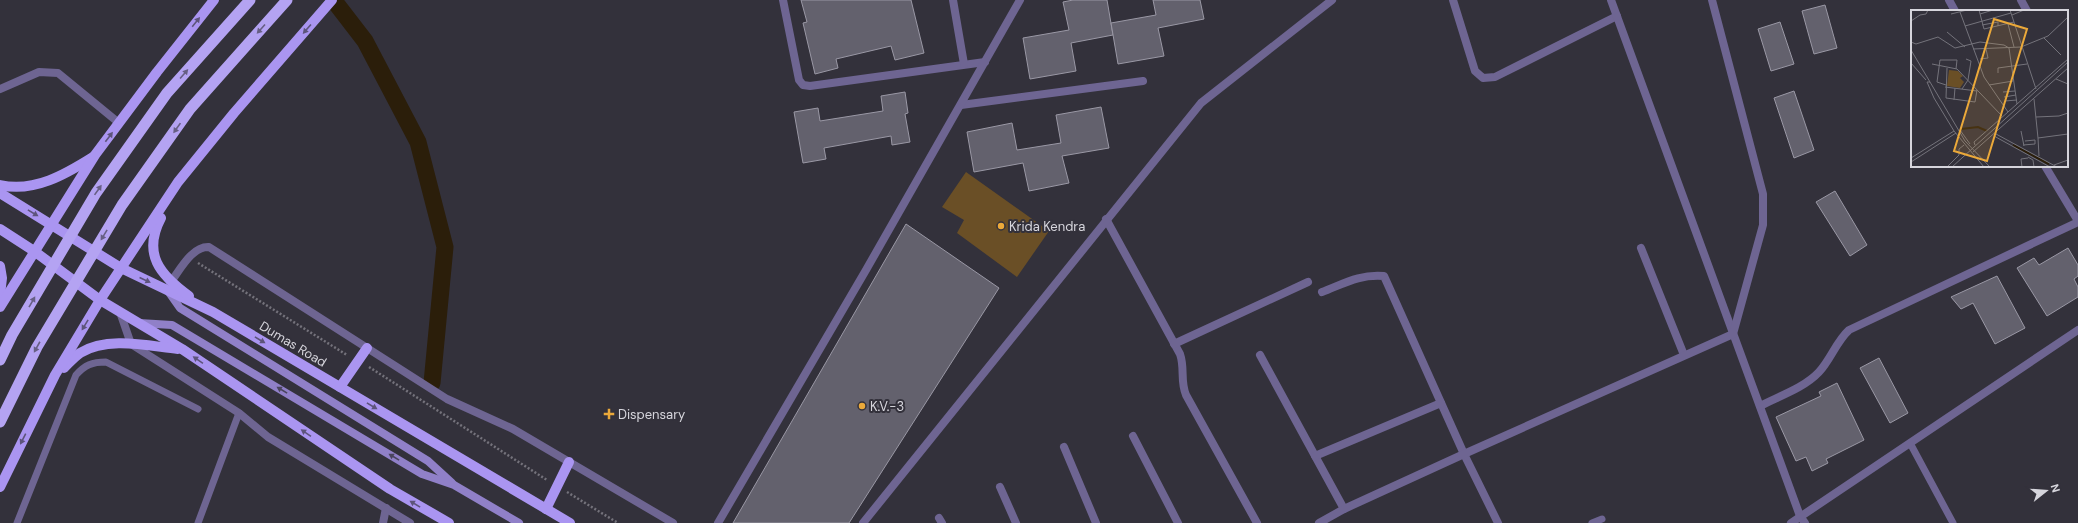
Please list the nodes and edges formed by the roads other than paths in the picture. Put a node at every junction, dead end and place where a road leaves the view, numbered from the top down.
1 (214, 0) edge
2 (250, 0) edge
3 (287, 0) edge
4 (332, 0) edge
5 (784, 0) edge
6 (953, 0) edge
7 (1020, 0) edge
8 (1332, 0) edge
9 (1453, 0) edge
10 (1611, 0) edge
11 (1712, 0) edge
12 (1949, 0) edge
13 (2022, 0) edge
14 (1954, 10) edge
15 (2027, 10) edge
16 (1617, 16) junction
17 (985, 62) junction
18 (964, 64) junction
19 (1143, 81) dead end
20 (0, 89) edge
21 (961, 105) junction
22 (119, 123) junction
23 (94, 156) junction
24 (2045, 167) edge
25 (182, 177) junction
26 (0, 185) edge
27 (0, 193) edge
28 (1106, 219) junction
29 (2078, 221) edge
30 (52, 224) junction
31 (0, 230) edge
32 (1641, 248) dead end
33 (34, 251) junction
34 (0, 266) edge
35 (120, 268) junction
36 (1308, 282) dead end
37 (169, 287) junction
38 (1322, 292) dead end
39 (0, 295) edge
40 (100, 300) junction
41 (0, 307) edge
42 (120, 312) junction
43 (138, 323) junction
44 (2078, 330) edge
45 (1733, 334) junction
46 (131, 344) junction
47 (1174, 344) junction
48 (367, 348) junction
49 (182, 349) junction
50 (1260, 355) dead end
51 (1684, 355) junction
52 (0, 360) edge
53 (55, 375) junction
54 (340, 387) junction
55 (1441, 403) junction
56 (1760, 406) junction
57 (198, 409) dead end
58 (239, 413) junction
59 (0, 422) edge
60 (1133, 436) dead end
61 (1910, 443) junction
62 (1064, 447) dead end
63 (1464, 454) junction
64 (1315, 456) junction
65 (569, 462) junction
66 (454, 485) junction
67 (0, 487) edge
68 (1000, 487) dead end
69 (386, 508) junction
70 (546, 509) junction
71 (1344, 509) junction
72 (1602, 519) dead end
73 (1335, 520) edge
74 (1803, 520) edge
75 (17, 523) edge
76 (198, 523) edge
77 (383, 523) edge
78 (410, 523) edge
79 (449, 523) edge
80 (519, 523) edge
81 (570, 523) edge
82 (673, 523) edge
83 (718, 523) edge
84 (863, 523) edge
85 (1016, 523) edge
86 (1096, 523) edge
87 (1178, 523) edge
88 (1257, 523) edge
89 (1319, 523) edge
90 (1498, 523) edge
91 (1592, 523) edge
92 (1791, 523) edge
93 (1953, 523) edge

22 -> 1 main road
52 -> 2 highway
3 -> 59 highway
4 -> 25 main road
5 - 18 street
6 - 18 street
7 - 17 street
8 - 28 street
9 - 16 street
10 - 16 street
11 - 45 street
12 - 14 street
13 - 15 street
16 - 45 street
17 - 18 street
17 - 21 street
19 - 21 street
20 - 22 street
21 - 83 street
23 -> 22 main road
23 - 26 main road
23 - 30 main road
24 - 29 street
25 - 35 main road
25 - 37 main road
27 -> 30 main road, Dumas Road
28 - 47 street
28 - 84 street
29 - 56 street
30 - 33 main road
30 - 35 main road, Dumas Road
31 - 33 main road
32 - 51 street
33 - 40 main road
33 - 41 main road
34 - 39 main road
35 -> 37 main road, Dumas Road
35 - 40 main road
36 - 47 street
37 - 48 street
37 -> 54 main road, Dumas Road
37 - 66 main road
38 - 55 street
40 - 42 main road
40 -> 53 main road
42 - 43 main road
42 - 46 street
43 - 49 main road
66 -> 43 main road
44 - 61 street
45 - 51 street
45 - 56 street
46 - 49 main road
46 - 53 main road
46 - 58 street
47 - 88 street
48 - 54 main road
48 - 65 street
79 -> 49 main road
50 - 64 street
51 - 63 street
53 -> 67 main road
54 -> 70 main road, Dumas Road
55 - 63 street
55 - 64 street
56 - 74 street
57 - 75 lane
58 - 69 street
58 - 76 lane
60 - 87 street
61 - 74 street
61 - 93 lane
62 - 86 street
63 - 71 street
63 - 90 street
64 - 71 street
65 - 70 main road
65 - 82 street
66 - 80 main road
68 - 85 street
69 - 77 street
69 - 78 street
70 - 81 main road, Dumas Road
71 - 73 street
72 - 91 lane
73 - 89 street
74 - 92 street

